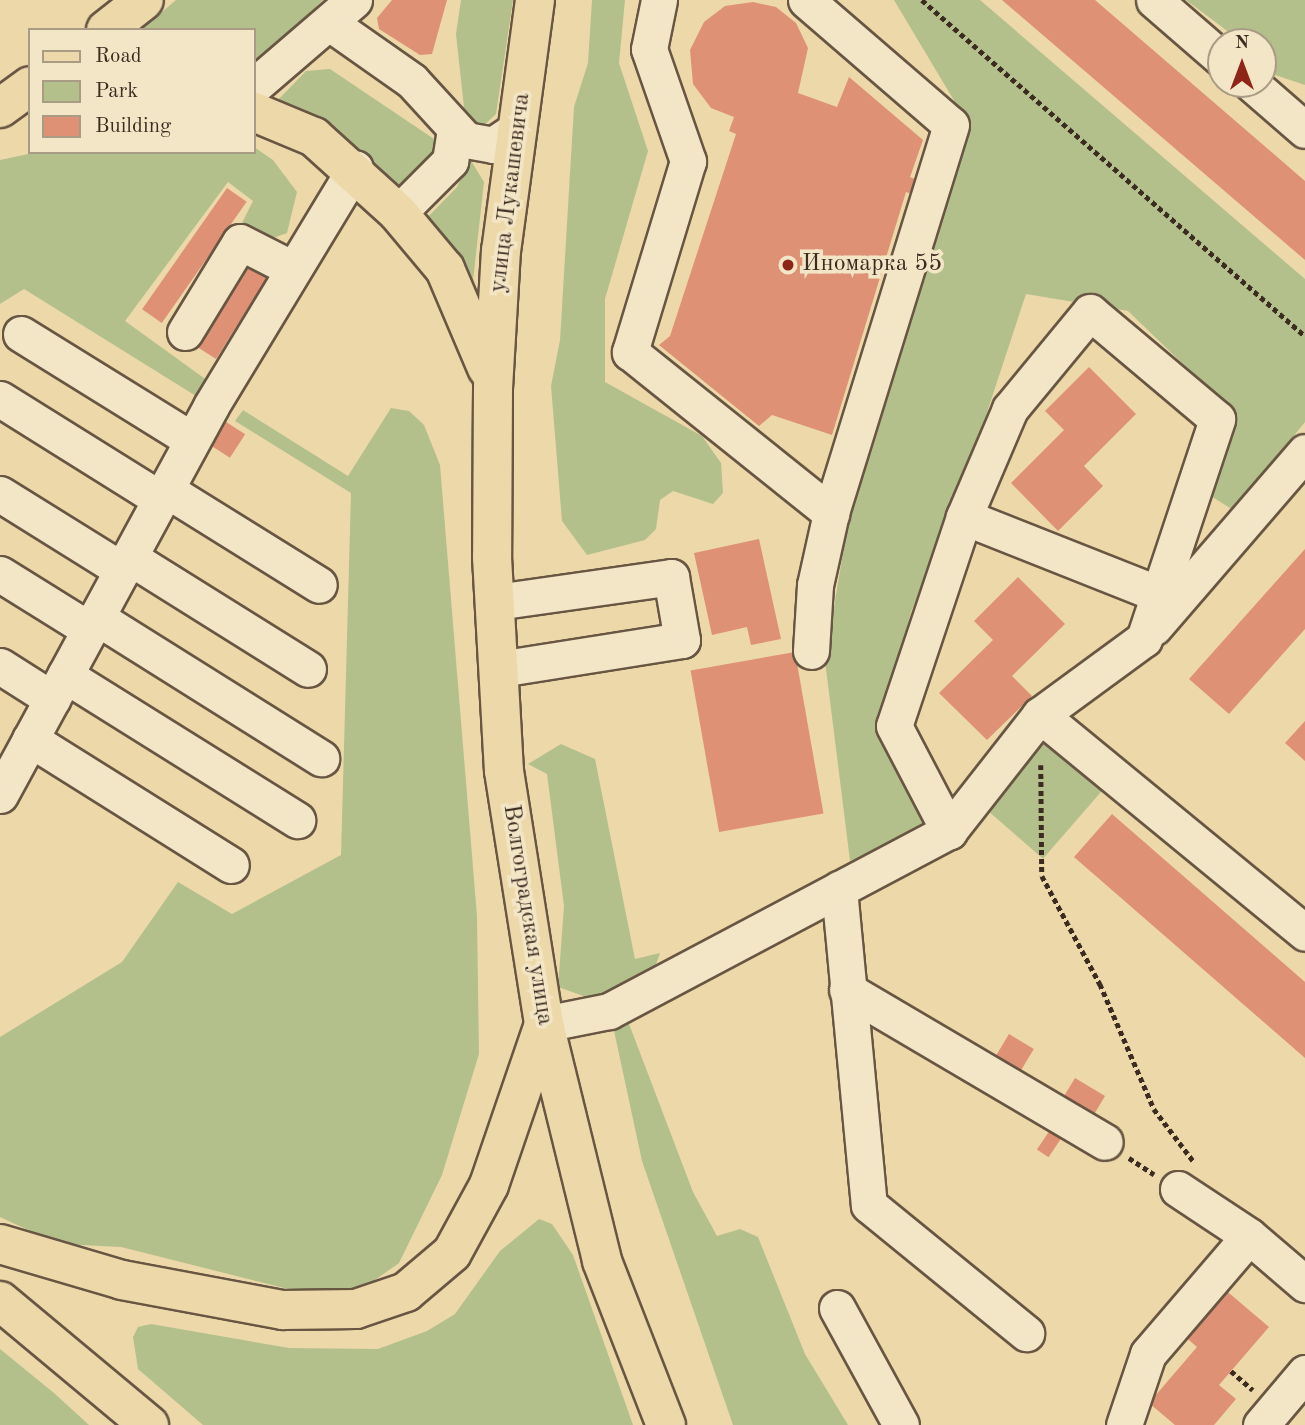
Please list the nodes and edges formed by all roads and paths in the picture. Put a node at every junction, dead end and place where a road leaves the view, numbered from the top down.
1 (144, 0) edge
2 (536, 0) edge
3 (659, 0) edge
4 (806, 0) edge
5 (922, 0) edge
6 (1154, 0) edge
7 (343, 12) edge
8 (109, 28) edge
9 (1207, 46) edge
10 (256, 84) edge
11 (28, 87) edge
12 (1268, 98) edge
13 (0, 108) edge
14 (256, 113) edge
15 (28, 119) edge
16 (0, 126) edge
17 (518, 128) junction
18 (1305, 130) edge
19 (455, 131) junction
20 (355, 168) junction
21 (398, 213) junction
22 (293, 270) junction
23 (185, 332) dead end
24 (21, 334) dead end
25 (1305, 336) edge
26 (493, 387) junction
27 (0, 399) edge
28 (192, 440) junction
29 (1305, 452) edge
30 (0, 494) edge
31 (163, 494) junction
32 (831, 513) junction
33 (964, 517) junction
34 (125, 563) junction
35 (0, 574) edge
36 (319, 585) dead end
37 (1158, 594) junction
38 (496, 601) junction
39 (93, 623) junction
40 (1144, 639) junction
41 (811, 652) dead end
42 (0, 666) edge
43 (308, 669) dead end
44 (498, 669) junction
45 (58, 687) junction
46 (1040, 715) junction
47 (30, 739) junction
48 (321, 758) dead end
49 (0, 794) edge
50 (297, 820) dead end
51 (949, 831) junction
52 (231, 865) dead end
53 (839, 889) junction
54 (1305, 933) edge
55 (847, 990) junction
56 (544, 1024) junction
57 (1105, 1142) joint
58 (1190, 1181) junction
59 (1249, 1236) junction
60 (0, 1244) edge
61 (1305, 1284) edge
62 (0, 1301) edge
63 (837, 1308) dead end
64 (1026, 1333) dead end
65 (1231, 1371) dead end
66 (1305, 1373) edge
67 (1253, 1390) dead end
68 (149, 1425) edge
69 (666, 1425) edge
70 (901, 1425) edge
71 (1124, 1425) edge
72 (1261, 1425) edge

1 - 8 main road
2 - 17 main road, улица Лукашевича
3 - 32 lane
4 - 32 lane
5 - 25 path
6 - 9 lane
7 - 10 lane
7 - 19 lane
11 - 13 main road
12 - 18 lane
14 - 20 main road
15 - 16 main road
17 - 19 lane
17 - 26 main road, улица Лукашевича
19 - 21 lane
20 - 21 main road
20 - 22 lane
21 - 26 main road
22 - 23 lane
22 - 28 lane
24 - 28 lane
26 - 38 main road, Волгоградская улица
27 - 31 lane
28 - 31 lane
29 - 40 lane
30 - 34 lane
31 - 34 lane
31 - 36 lane
32 - 41 lane
33 - 37 lane
33 - 37 lane
33 - 51 lane
34 - 39 lane
34 - 43 lane
35 - 39 lane
37 - 40 lane
38 - 44 main road, Волгоградская улица
38 - 44 lane
39 - 45 lane
39 - 48 lane
40 - 46 lane
42 - 45 lane
44 - 56 main road, Волгоградская улица
45 - 47 lane
45 - 50 lane
46 - 51 lane
46 - 54 lane
46 - 58 path
47 - 49 lane
47 - 52 lane
51 - 53 lane
53 - 55 lane
53 - 56 lane
55 - 57 lane
55 - 64 lane
56 - 60 main road
56 - 69 main road, Волгоградская улица
57 - 58 path
58 - 59 lane
59 - 61 lane
59 - 71 lane
62 - 68 main road
63 - 70 lane
65 - 67 path
66 - 72 lane

